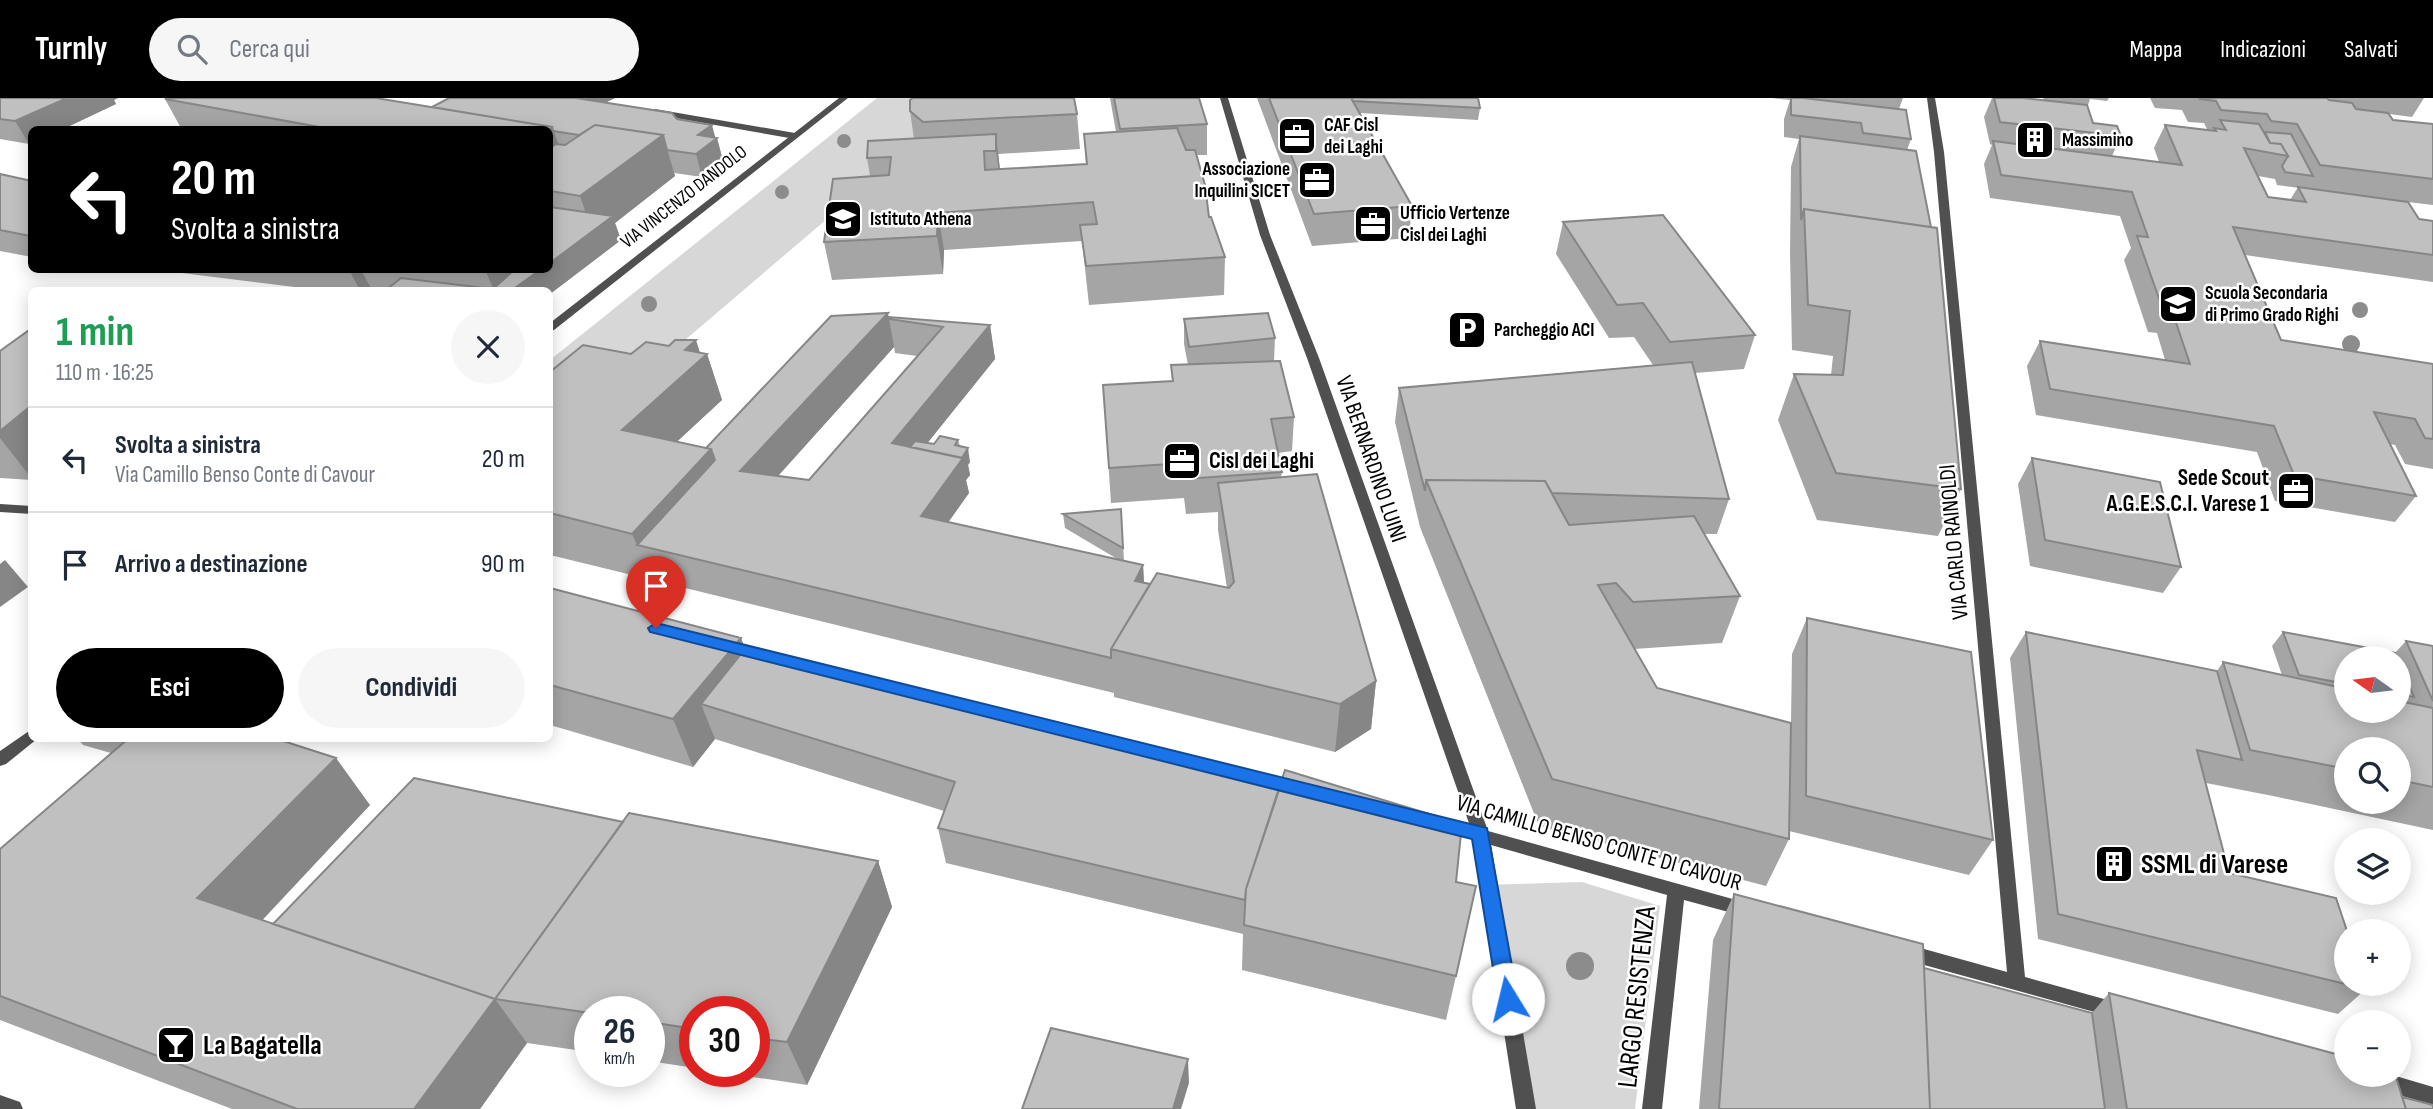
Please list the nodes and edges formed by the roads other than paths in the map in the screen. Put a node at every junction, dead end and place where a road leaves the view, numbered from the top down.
1 (844, 98) edge
2 (1224, 98) edge
3 (1931, 98) edge
4 (648, 111) edge
5 (795, 136) junction
6 (553, 326) edge
7 (0, 508) edge
8 (28, 510) edge
9 (28, 738) edge
10 (0, 760) edge
11 (1427, 820) edge
12 (1480, 834) junction
13 (1676, 891) junction
14 (1767, 915) edge
15 (1883, 946) edge
16 (2017, 983) junction
17 (2133, 1014) edge
18 (2401, 1087) edge
19 (2433, 1096) edge
20 (0, 1104) edge
21 (13, 1109) edge
22 (1526, 1109) edge
23 (1653, 1109) edge

1 - 5 street, VIA VINCENZO DANDOLO
2 - 12 street, VIA BERNARDINO LUINI
3 - 16 street, VIA CARLO RAINOLDI
4 - 5 street
5 - 6 street, VIA VINCENZO DANDOLO
7 - 8 street
9 - 10 street
11 - 12 street, VIA CAMILLO BENSO CONTE DI CAVOUR
12 - 13 street, VIA CAMILLO BENSO CONTE DI CAVOUR
12 - 22 street
13 - 14 street, VIA CAMILLO BENSO CONTE DI CAVOUR
13 - 23 street, LARGO RESISTENZA
15 - 16 street
16 - 17 street
18 - 19 street
20 - 21 street

